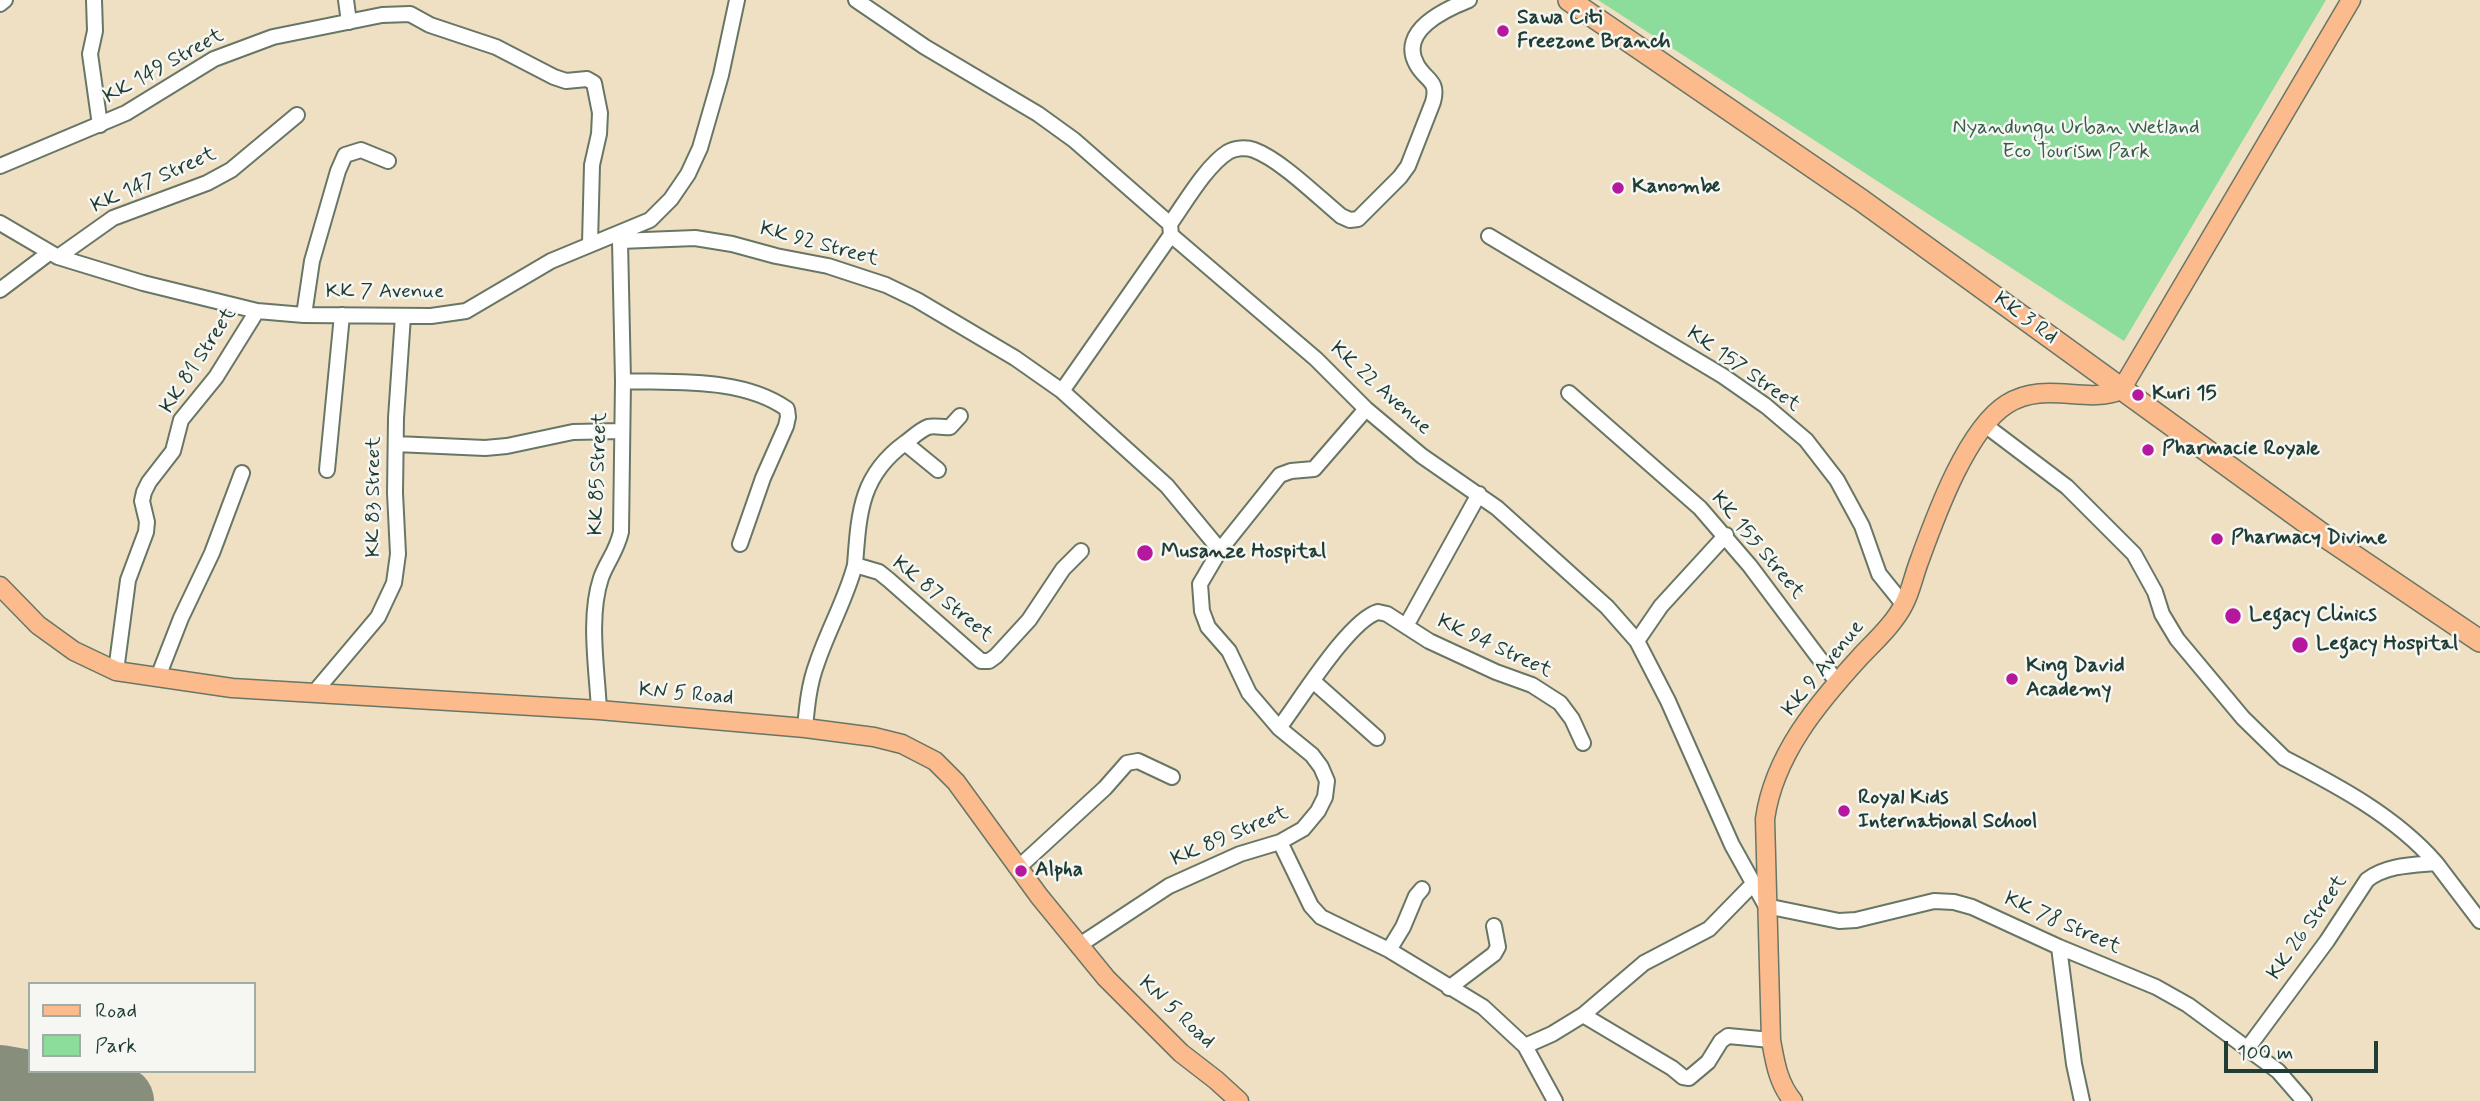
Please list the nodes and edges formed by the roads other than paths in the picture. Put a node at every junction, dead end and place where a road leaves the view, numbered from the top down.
1 (5, 0) edge
2 (94, 0) edge
3 (346, 0) edge
4 (737, 0) edge
5 (856, 0) edge
6 (1469, 0) edge
7 (1569, 0) edge
8 (2351, 0) edge
9 (0, 4) edge
10 (349, 22) junction
11 (297, 115) dead end
12 (100, 125) junction
13 (388, 161) dead end
14 (0, 166) edge
15 (0, 223) edge
16 (1170, 230) junction
17 (1489, 236) dead end
18 (619, 238) junction
19 (590, 243) junction
20 (53, 255) junction
21 (0, 290) edge
22 (257, 311) junction
23 (304, 315) junction
24 (342, 315) junction
25 (403, 316) junction
26 (623, 381) junction
27 (2121, 390) junction
28 (1062, 391) junction
29 (1569, 393) dead end
30 (1366, 409) junction
31 (960, 415) dead end
32 (1985, 425) junction
33 (622, 431) junction
34 (905, 443) junction
35 (396, 444) junction
36 (327, 470) dead end
37 (938, 470) dead end
38 (242, 473) dead end
39 (1479, 495) junction
40 (1726, 536) junction
41 (740, 544) dead end
42 (1220, 550) junction
43 (1081, 551) dead end
44 (855, 565) junction
45 (0, 586) edge
46 (1904, 604) junction
47 (1406, 625) junction
48 (1637, 640) junction
49 (2480, 640) edge
50 (116, 671) junction
51 (158, 677) junction
52 (1312, 681) junction
53 (1837, 682) junction
54 (313, 694) junction
55 (599, 710) junction
56 (805, 728) junction
57 (1279, 728) junction
58 (1377, 738) dead end
59 (1583, 743) dead end
60 (1172, 777) dead end
61 (1280, 842) junction
62 (2436, 863) junction
63 (1018, 868) junction
64 (1753, 884) junction
65 (1422, 889) dead end
66 (1766, 906) junction
67 (2480, 921) edge
68 (1494, 926) dead end
69 (1078, 946) junction
70 (2059, 947) junction
71 (1389, 950) junction
72 (1449, 988) junction
73 (1583, 1015) junction
74 (1771, 1040) junction
75 (1525, 1046) junction
76 (2247, 1049) junction
77 (1239, 1101) edge
78 (1555, 1101) edge
79 (1793, 1101) edge
80 (2082, 1101) edge
81 (2304, 1101) edge

1 - 9 street
2 - 12 street
3 - 10 street
4 - 18 street, KK 7 Avenue
5 - 16 street, KK 22 Avenue
6 - 16 street
7 - 27 highway, KK 3 Rd
8 - 27 main road
10 - 12 street, KK 149 Street
10 - 19 street, KK 149 Street
11 - 20 street, KK 147 Street
12 - 14 street, KK 149 Street
13 - 23 street
15 - 20 street, KK 7 Avenue
16 - 28 street
16 - 30 street, KK 22 Avenue
17 - 46 street, KK 157 Street
18 - 19 street, KK 7 Avenue
18 - 26 street, KK 85 Street
18 - 28 street, KK 92 Street
19 - 25 street, KK 7 Avenue
20 - 21 street, KK 147 Street
20 - 22 street, KK 7 Avenue
22 - 23 street, KK 7 Avenue
22 - 50 street, KK 81 Street
23 - 24 street, KK 7 Avenue
24 - 25 street, KK 7 Avenue
24 - 36 street
25 - 35 street, KK 83 Street
26 - 33 street, KK 85 Street
26 - 41 street
27 - 32 main road, KK 9 Avenue
27 - 49 highway, KK 3 Rd
28 - 42 street, KK 92 Street
29 - 40 street, KK 155 Street
30 - 39 street, KK 22 Avenue
30 - 42 street
31 - 34 street
32 - 46 main road, KK 9 Avenue
32 - 62 street
33 - 35 street
33 - 55 street, KK 85 Street
34 - 37 street
34 - 44 street
35 - 54 street, KK 83 Street
38 - 51 street
39 - 47 street, KK 94 Street
39 - 48 street, KK 22 Avenue
40 - 48 street
40 - 53 street, KK 155 Street
42 - 57 street, KK 89 Street
43 - 44 street, KK 87 Street
44 - 56 street
45 - 50 main road, KN 5 Road
46 - 53 main road, KK 9 Avenue
47 - 52 street, KK 94 Street
47 - 59 street, KK 94 Street
48 - 64 street, KK 22 Avenue
50 - 51 main road, KN 5 Road
51 - 54 main road, KN 5 Road
52 - 57 street, KK 94 Street
52 - 58 street
53 - 66 main road, KK 9 Avenue
54 - 55 main road, KN 5 Road
55 - 56 main road, KN 5 Road
56 - 63 main road, KN 5 Road
57 - 61 street, KK 89 Street
60 - 63 street
61 - 69 street, KK 89 Street
61 - 71 street
62 - 67 street
62 - 76 street, KK 26 Street
63 - 69 main road, KN 5 Road
64 - 66 street, KK 22 Avenue
64 - 73 street
65 - 71 street
66 - 70 street, KK 78 Street
66 - 74 main road, KK 9 Avenue
68 - 72 street
69 - 77 main road, KN 5 Road
70 - 76 street, KK 78 Street
70 - 80 street
71 - 72 street
72 - 75 street
73 - 74 street
73 - 75 street
74 - 79 main road, KK 9 Avenue
75 - 78 street
76 - 81 street, KK 78 Street

